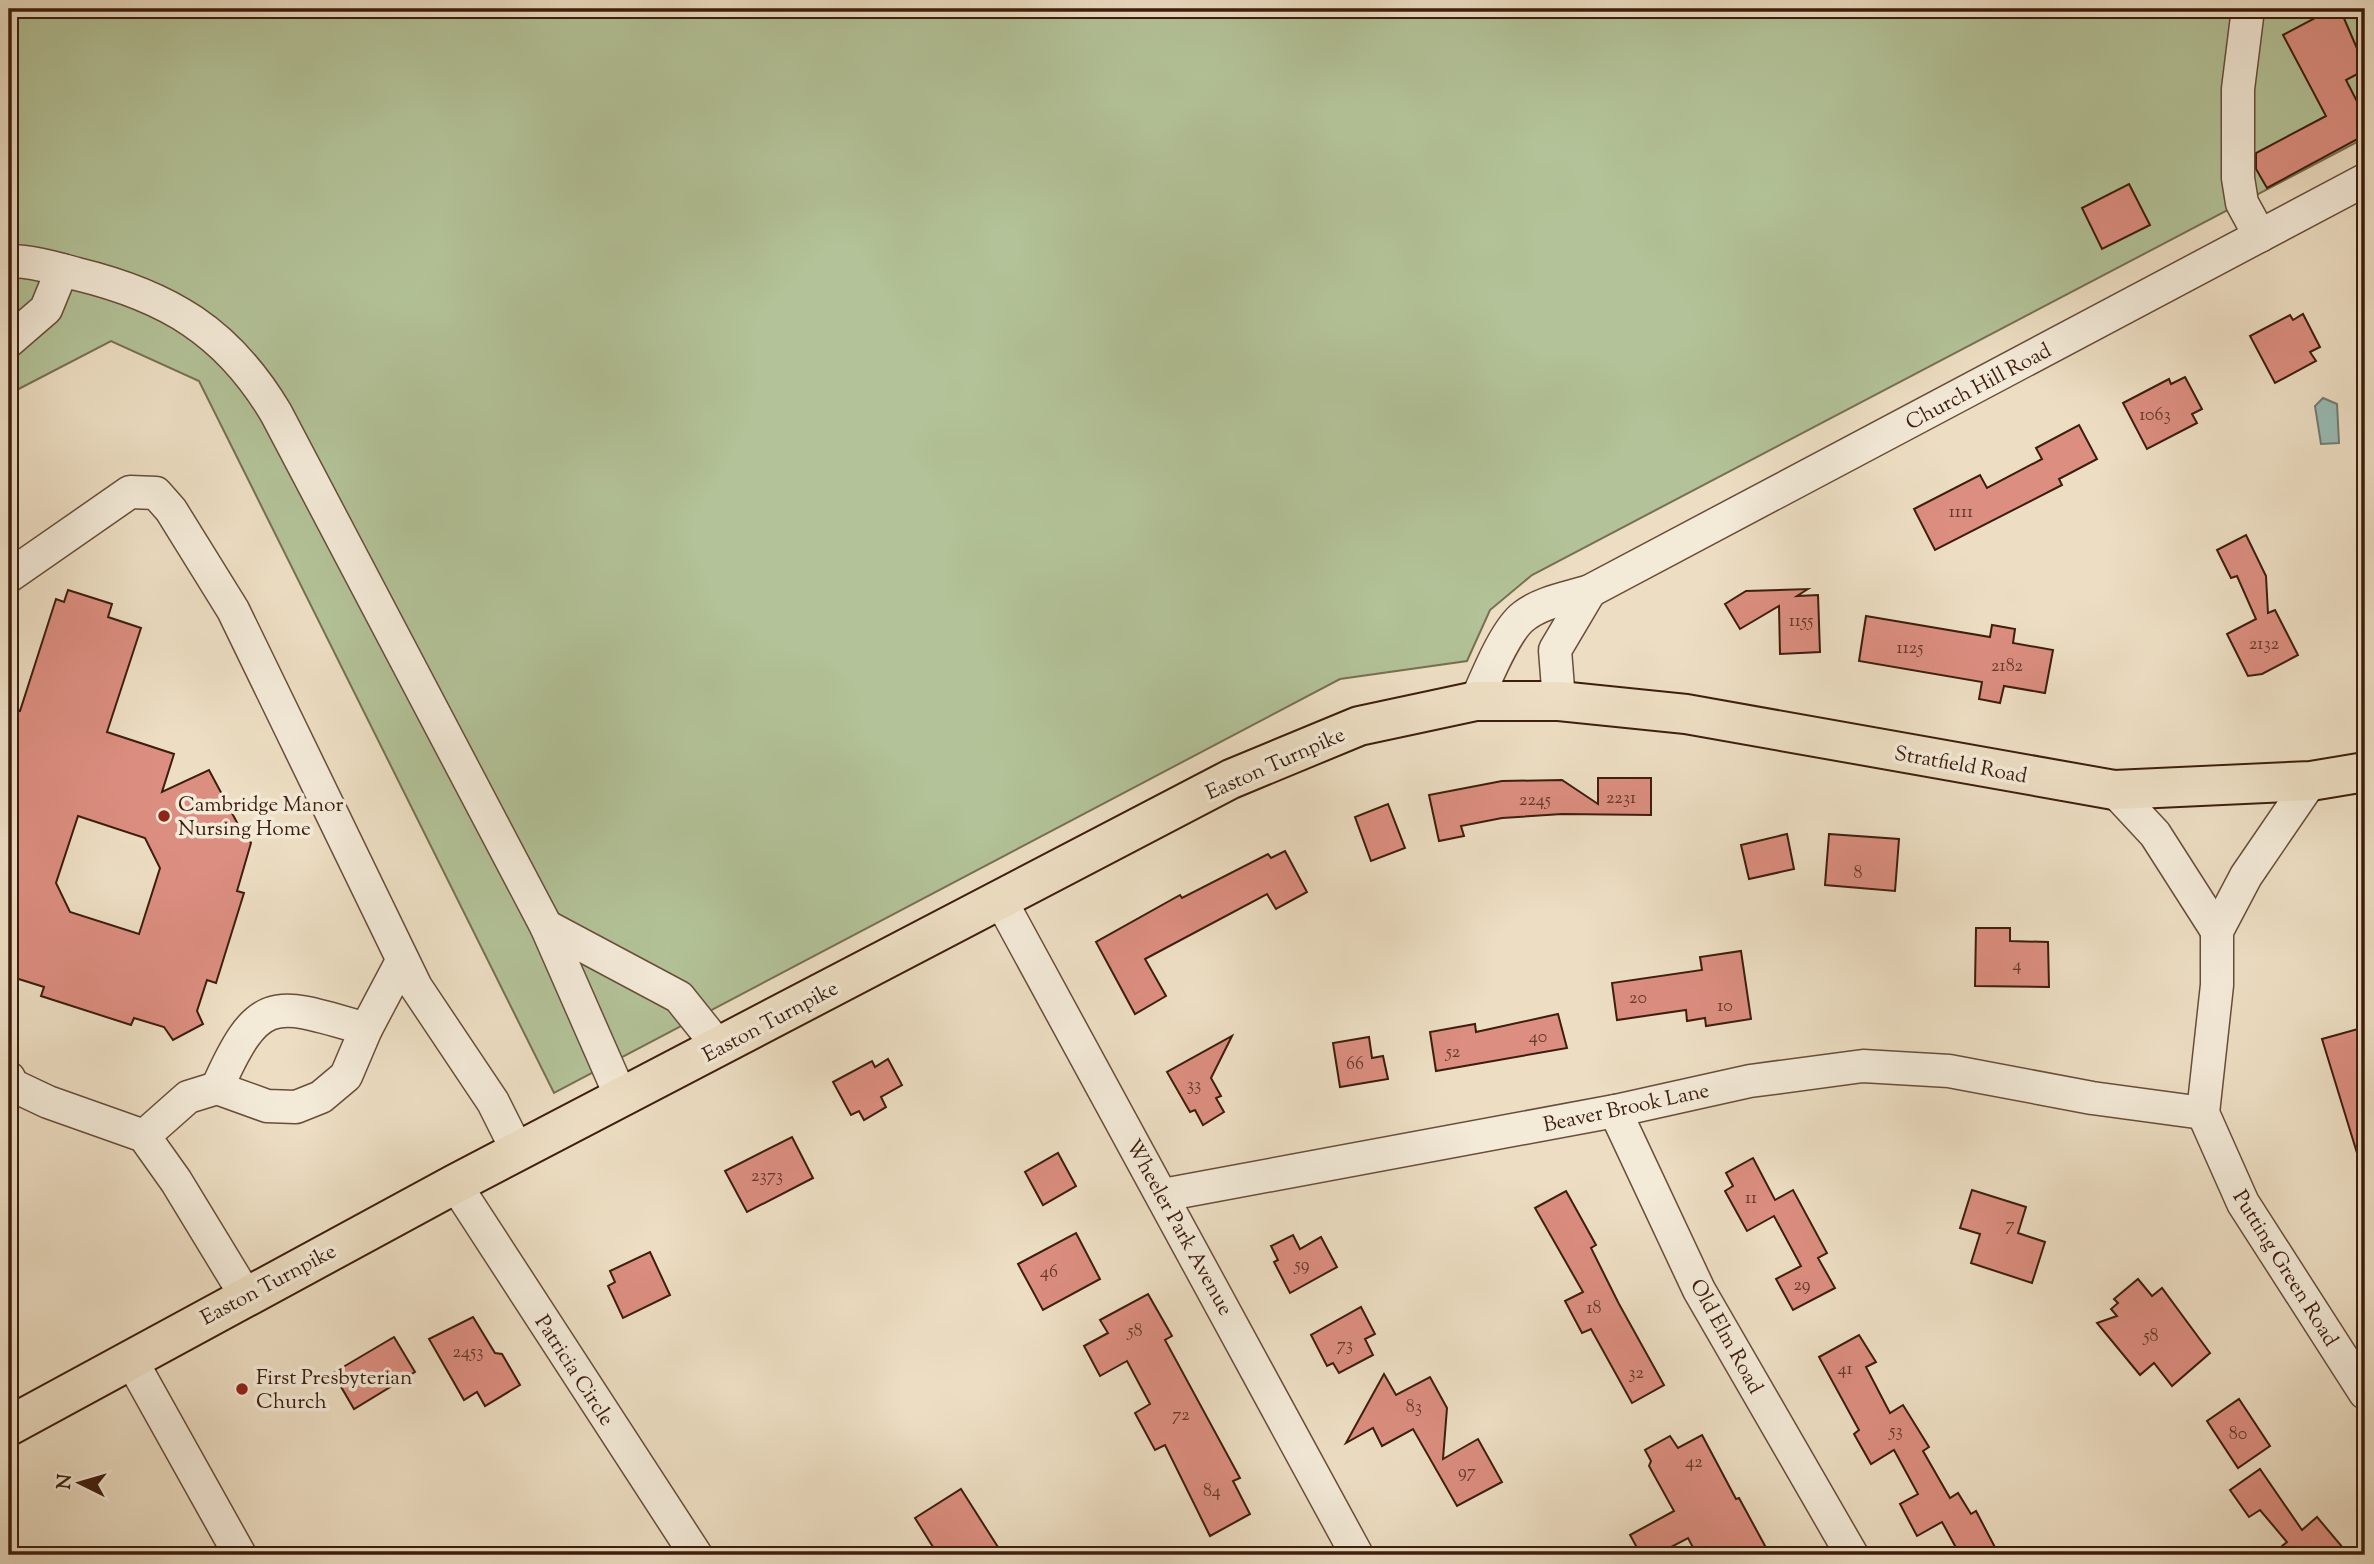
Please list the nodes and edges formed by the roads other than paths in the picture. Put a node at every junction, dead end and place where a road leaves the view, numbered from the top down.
1 (2248, 9) edge
2 (2365, 180) edge
3 (2260, 236) junction
4 (9, 261) edge
5 (62, 270) junction
6 (9, 341) edge
7 (9, 576) edge
8 (1590, 591) junction
9 (1476, 701) junction
10 (1559, 701) junction
11 (2365, 772) edge
12 (2311, 781) junction
13 (2114, 790) junction
14 (1001, 901) junction
15 (546, 926) junction
16 (2217, 931) junction
17 (402, 961) junction
18 (366, 1029) junction
19 (719, 1047) junction
20 (9, 1078) edge
21 (217, 1088) junction
22 (622, 1099) junction
23 (1615, 1111) junction
24 (2203, 1113) junction
25 (144, 1136) junction
26 (518, 1152) junction
27 (455, 1184) junction
28 (1163, 1195) junction
29 (246, 1296) junction
30 (130, 1358) junction
31 (2365, 1393) edge
32 (9, 1426) edge
33 (240, 1555) edge
34 (696, 1555) edge
35 (1357, 1555) edge
36 (1852, 1555) edge

1 - 3 street
2 - 3 street, Church Hill Road
3 - 8 street, Church Hill Road
4 - 5 street
5 - 6 street
5 - 15 street
7 - 17 street
8 - 9 street, Church Hill Road
8 - 10 street
9 - 10 main road, Easton Turnpike
9 - 14 main road, Easton Turnpike
10 - 13 main road, Stratfield Road
11 - 12 main road, Stratfield Road
12 - 13 main road, Stratfield Road
12 - 16 street, Putting Green Road
13 - 16 street
14 - 19 main road, Easton Turnpike
14 - 28 street, Wheeler Park Avenue
15 - 19 street
15 - 22 street
16 - 24 street, Putting Green Road
17 - 18 street
17 - 26 street
18 - 21 street
18 - 21 street
19 - 22 main road, Easton Turnpike
20 - 25 street
21 - 25 street
22 - 26 main road, Easton Turnpike
23 - 24 street, Beaver Brook Lane
23 - 28 street, Beaver Brook Lane
23 - 36 street, Old Elm Road
24 - 31 street, Putting Green Road
25 - 29 street
26 - 27 main road, Easton Turnpike
27 - 29 main road, Easton Turnpike
27 - 34 street, Patricia Circle
28 - 35 street, Wheeler Park Avenue
29 - 30 main road, Easton Turnpike
30 - 32 main road, Easton Turnpike
30 - 33 street

